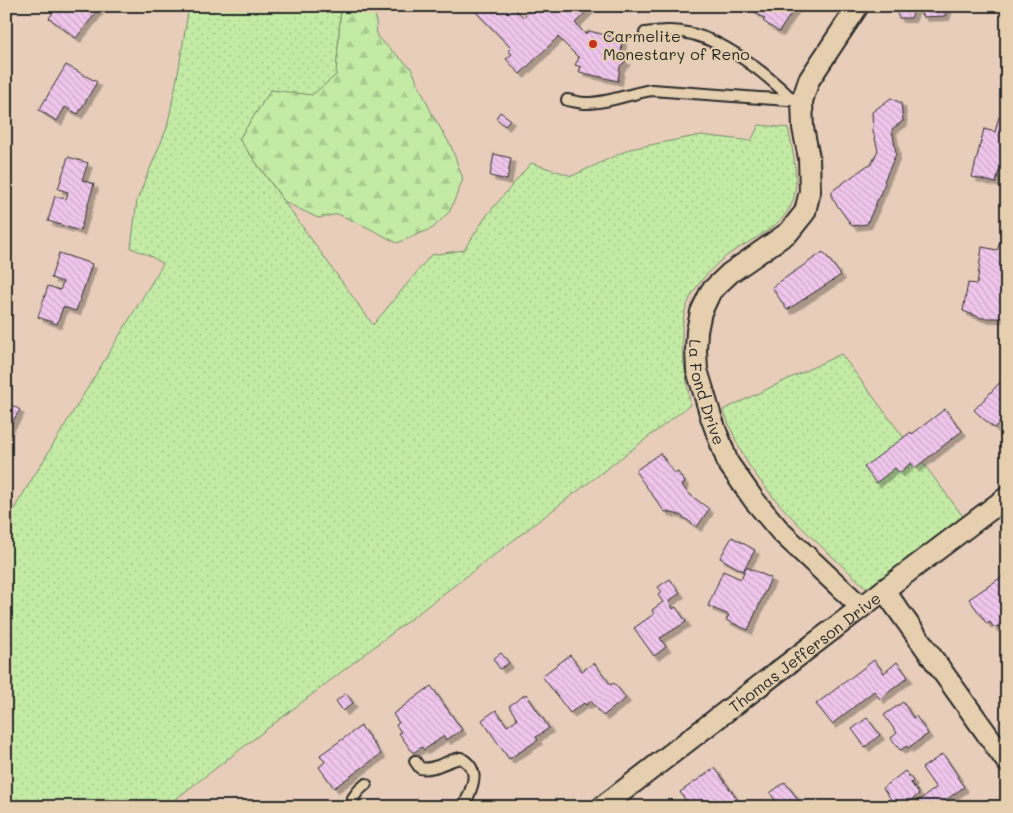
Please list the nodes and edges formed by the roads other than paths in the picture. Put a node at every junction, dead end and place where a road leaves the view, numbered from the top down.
1 (858, 6) edge
2 (645, 33) dead end
3 (567, 100) dead end
4 (797, 101) junction
5 (1007, 497) edge
6 (884, 590) junction
7 (861, 607) junction
8 (415, 761) dead end
9 (1007, 762) edge
10 (366, 784) dead end
11 (608, 805) edge
12 (353, 807) edge
13 (464, 807) edge

1 - 4 street, La Fond Drive
2 - 4 lane
3 - 4 lane
4 - 7 street, La Fond Drive
5 - 6 street, Thomas Jefferson Drive
6 - 7 street, Thomas Jefferson Drive
6 - 9 street
7 - 11 street, Thomas Jefferson Drive
8 - 13 lane
10 - 12 lane

